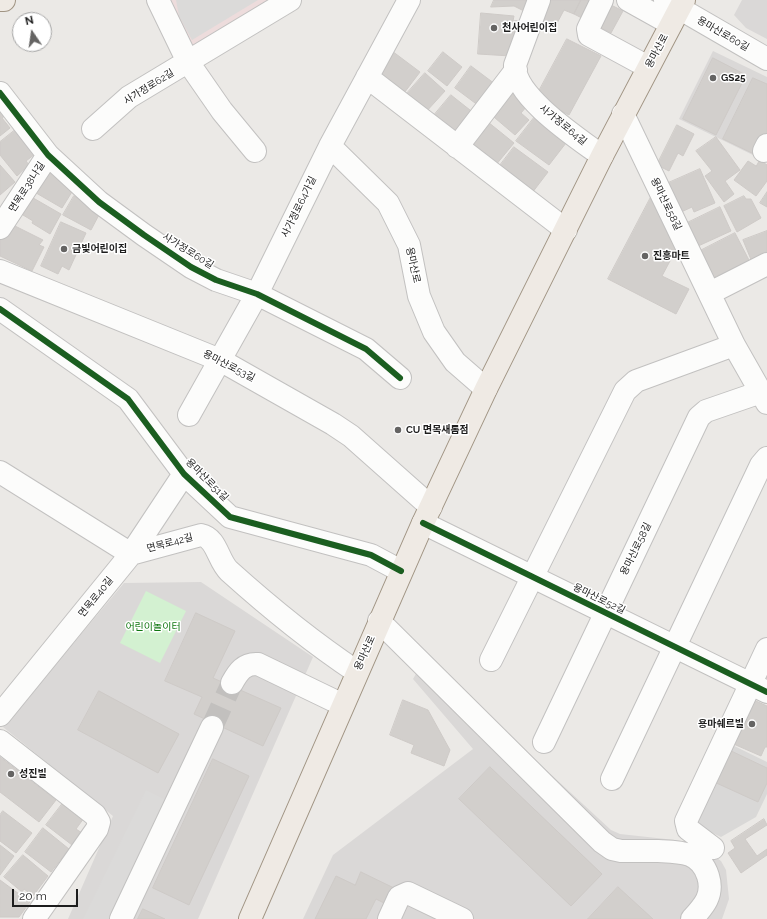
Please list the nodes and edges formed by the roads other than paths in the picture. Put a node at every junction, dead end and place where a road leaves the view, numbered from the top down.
1 (0, 0) edge
2 (4, 0) edge
3 (158, 0) edge
4 (290, 0) edge
5 (409, 0) edge
6 (540, 0) edge
7 (602, 0) edge
8 (628, 0) edge
9 (675, 8) edge
10 (767, 59) edge
11 (188, 62) junction
12 (648, 67) junction
13 (516, 70) junction
14 (367, 77) junction
15 (0, 93) edge
16 (623, 114) junction
17 (93, 129) dead end
18 (330, 146) junction
19 (456, 147) junction
20 (255, 151) dead end
21 (48, 155) junction
22 (602, 156) junction
23 (2, 221) edge
24 (566, 230) junction
25 (767, 264) edge
26 (0, 271) edge
27 (710, 293) junction
28 (257, 294) junction
29 (0, 309) edge
30 (734, 345) junction
31 (220, 360) junction
32 (400, 378) dead end
33 (486, 389) junction
34 (764, 398) edge
35 (189, 414) dead end
36 (767, 458) edge
37 (184, 474) junction
38 (1, 476) edge
39 (427, 515) junction
40 (131, 554) junction
41 (401, 571) junction
42 (532, 577) junction
43 (605, 613) junction
44 (379, 621) junction
45 (675, 647) junction
46 (767, 649) edge
47 (491, 660) dead end
48 (357, 672) junction
49 (232, 683) tunnel mouth
50 (759, 688) edge
51 (343, 705) junction
52 (0, 715) edge
53 (212, 726) tunnel mouth
54 (0, 741) edge
55 (544, 742) dead end
56 (612, 779) dead end
57 (713, 848) dead end
58 (34, 919) edge
59 (121, 919) edge
60 (250, 919) edge
61 (389, 919) edge
62 (462, 919) edge
63 (692, 919) edge

1 - 2 main road
3 - 11 street
4 - 11 street
5 - 14 street, 사가정로64가길
6 - 13 street
7 - 12 street
8 - 9 street, 용마산로60길
9 - 10 street, 용마산로60길
9 - 12 main road, 용마산로
11 - 17 street, 사가정로62길
11 - 20 street
12 - 16 main road, 용마산로
13 - 19 street
13 - 22 street, 사가정로64길
14 - 18 street, 사가정로64가길
14 - 19 street
15 - 21 street, 사가정로60길
16 - 22 main road, 용마산로
16 - 27 street, 용마산로58길
18 - 28 street, 사가정로64가길
18 - 33 street, 용마산로
19 - 24 street
21 - 23 street, 면목로38나길
21 - 28 street, 사가정로60길
22 - 24 main road, 용마산로
24 - 33 main road, 용마산로
25 - 27 street
26 - 31 street, 용마산로53길
27 - 30 street, 용마산로58길
28 - 31 street, 사가정로64가길
28 - 32 street, 사가정로60길
29 - 37 street, 용마산로51길
30 - 34 street, 용마산로58길
30 - 42 street
31 - 35 street, 사가정로64가길
31 - 39 street, 용마산로53길
33 - 39 main road, 용마산로
34 - 43 street, 용마산로58길
36 - 45 street
37 - 40 street, 면목로40길
37 - 41 street, 용마산로51길
38 - 40 street
39 - 41 main road, 용마산로
39 - 42 street, 용마산로52길
40 - 48 street, 면목로42길
40 - 52 street, 면목로40길
41 - 44 main road, 용마산로
42 - 43 street, 용마산로52길
42 - 47 street
43 - 45 street, 용마산로52길
43 - 55 street, 용마산로58길
44 - 48 main road, 용마산로
44 - 63 street
45 - 50 street, 용마산로52길
45 - 56 street
46 - 50 street
48 - 51 main road, 용마산로
49 - 51 street
50 - 57 street
51 - 60 main road, 용마산로
53 - 59 street
54 - 58 street
61 - 62 street

